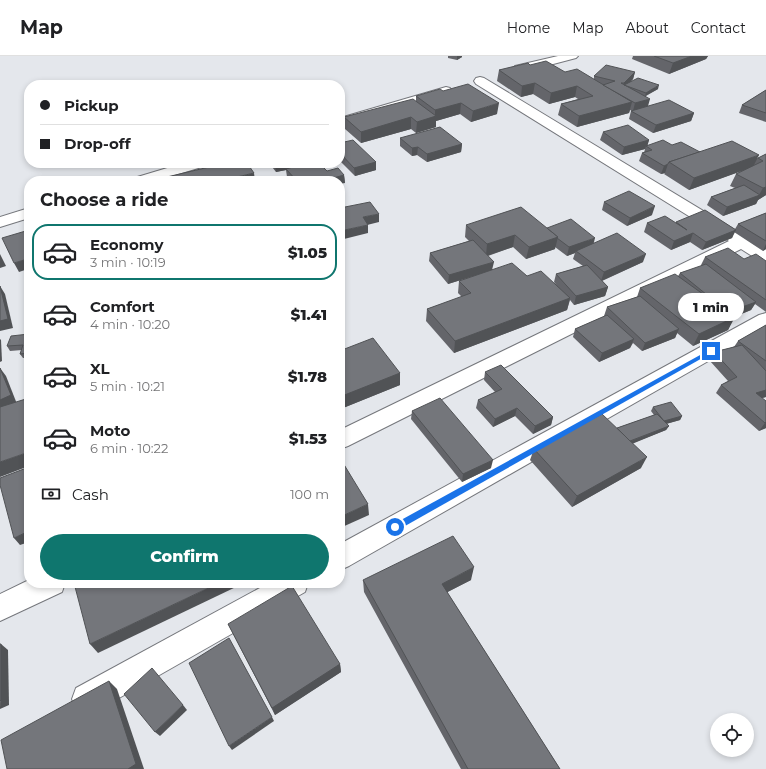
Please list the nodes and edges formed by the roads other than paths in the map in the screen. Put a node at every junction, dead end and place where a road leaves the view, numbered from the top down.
1 (572, 56) edge
2 (507, 73) edge
3 (345, 121) edge
4 (183, 168) edge
5 (156, 176) edge
6 (24, 215) edge
7 (0, 222) edge
8 (741, 242) junction
9 (766, 257) edge
10 (766, 320) edge
11 (345, 438) edge
12 (345, 555) edge
13 (42, 588) edge
14 (286, 588) edge
15 (0, 608) edge
16 (62, 713) edge

1 - 2 street
3 - 8 street
4 - 5 street
6 - 7 street
8 - 9 street
8 - 11 street
10 - 12 street
13 - 15 street
14 - 16 street

